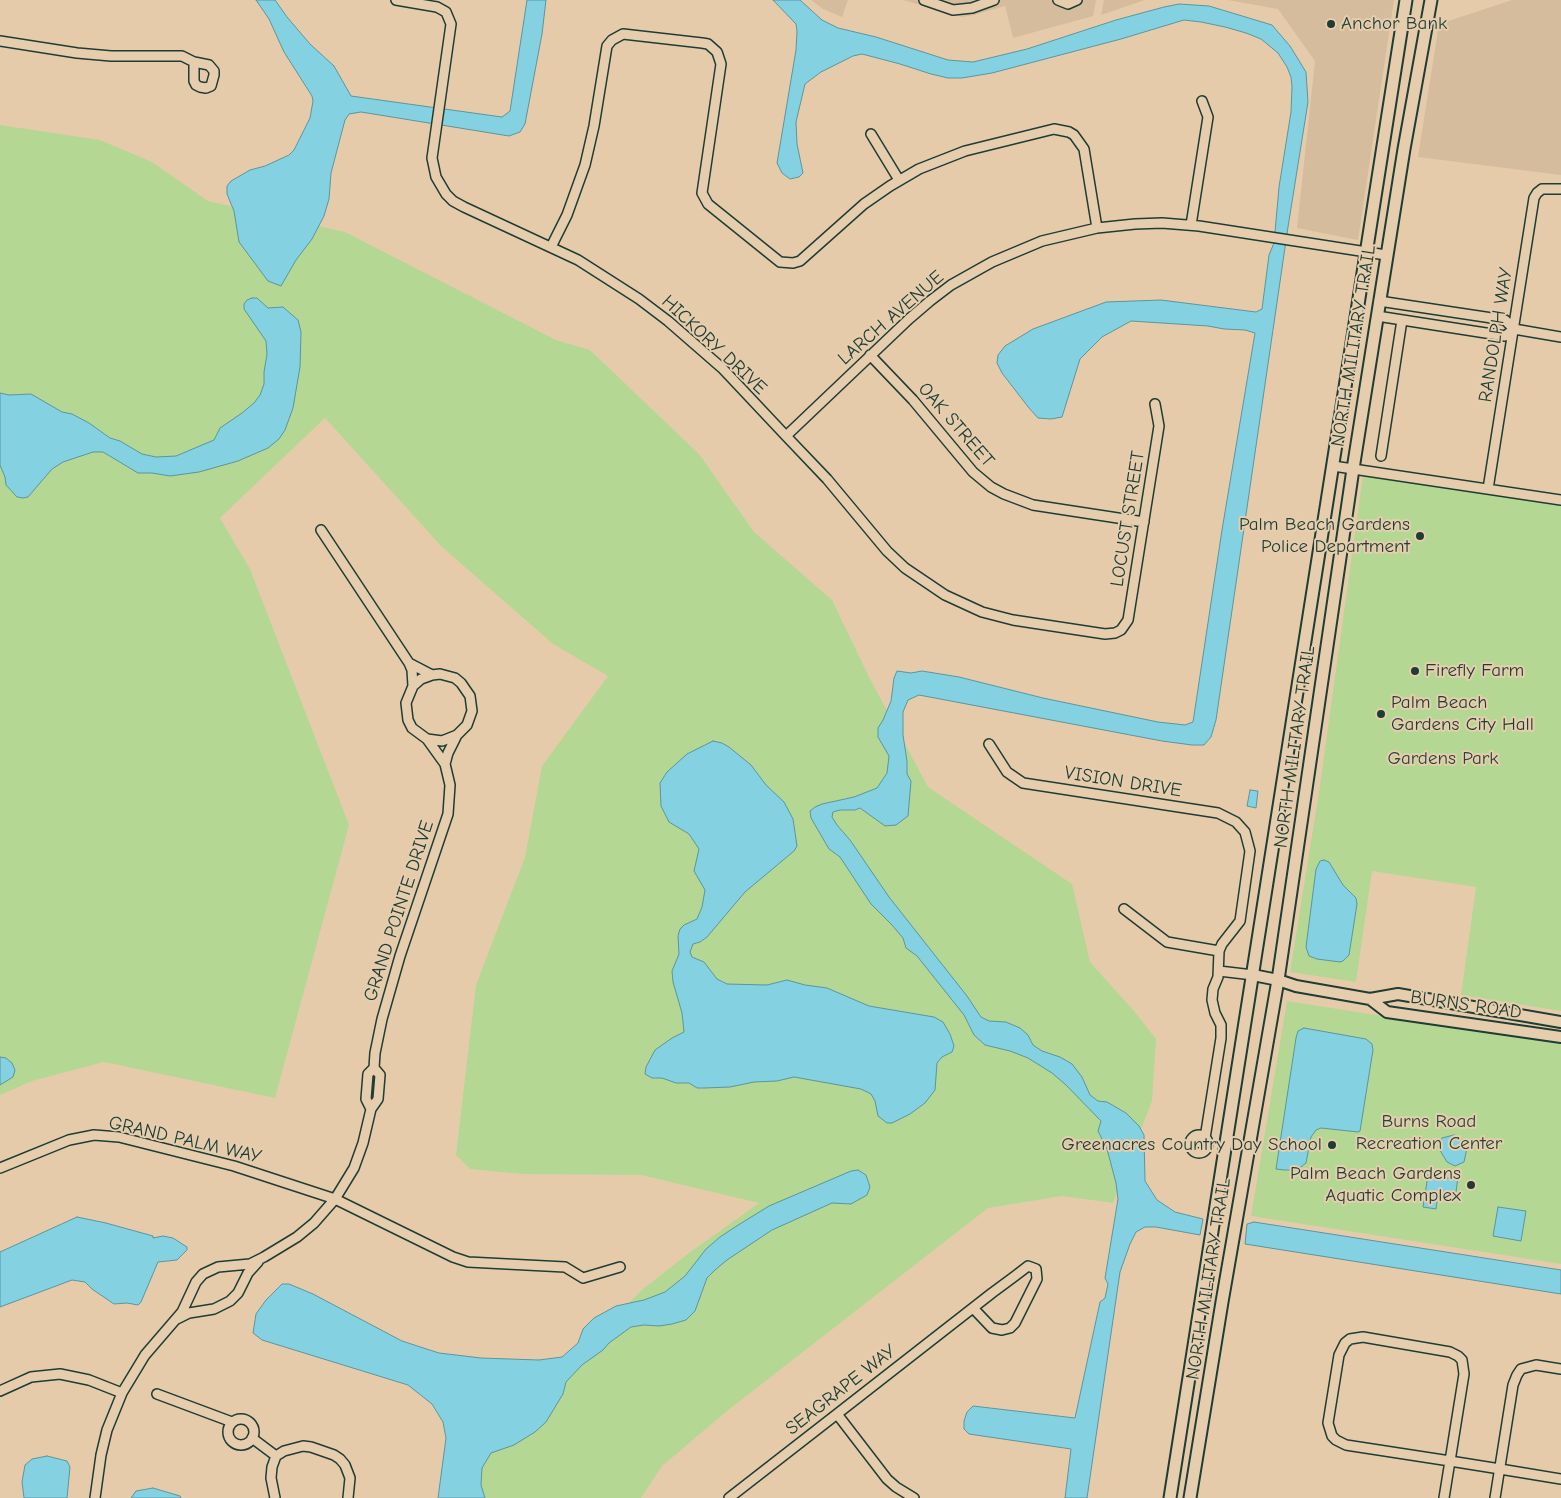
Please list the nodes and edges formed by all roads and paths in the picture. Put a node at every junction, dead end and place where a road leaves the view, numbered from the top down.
1 (396, 0) edge
2 (924, 0) edge
3 (994, 0) edge
4 (1058, 0) edge
5 (1077, 0) edge
6 (1406, 0) edge
7 (1431, 0) edge
8 (0, 41) edge
9 (194, 62) dead end
10 (1202, 101) dead end
11 (871, 134) dead end
12 (900, 180) junction
13 (1561, 189) edge
14 (1191, 225) junction
15 (1097, 228) junction
16 (551, 246) junction
17 (1367, 252) junction
18 (1386, 255) junction
19 (1379, 301) junction
20 (1377, 316) junction
21 (1402, 320) junction
22 (1514, 329) junction
23 (1561, 336) edge
24 (870, 355) junction
25 (1155, 404) dead end
26 (786, 436) junction
27 (1381, 456) dead end
28 (1333, 466) junction
29 (1353, 469) junction
30 (1488, 489) junction
31 (1561, 500) edge
32 (1144, 522) junction
33 (321, 530) dead end
34 (1115, 633) joint
35 (410, 663) junction
36 (432, 675) junction
37 (413, 686) junction
38 (457, 735) junction
39 (426, 739) junction
40 (989, 744) dead end
41 (446, 764) junction
42 (1124, 909) dead end
43 (1220, 951) junction
44 (1219, 970) junction
45 (1254, 976) junction
46 (1278, 980) junction
47 (1370, 999) junction
48 (1561, 1022) edge
49 (1561, 1037) edge
50 (1205, 1138) dead end
51 (0, 1168) edge
52 (335, 1199) junction
53 (264, 1257) junction
54 (620, 1267) dead end
55 (973, 1308) junction
56 (177, 1319) junction
57 (1561, 1369) edge
58 (0, 1391) edge
59 (122, 1393) junction
60 (157, 1394) dead end
61 (836, 1414) junction
62 (232, 1422) junction
63 (252, 1438) junction
64 (276, 1456) junction
65 (1450, 1461) junction
66 (1500, 1469) junction
67 (1561, 1479) edge
68 (95, 1498) edge
69 (275, 1498) edge
70 (348, 1498) edge
71 (729, 1498) edge
72 (914, 1498) edge
73 (1170, 1498) edge
74 (1190, 1498) edge
75 (1444, 1498) edge
76 (1495, 1498) edge

1 - 16 street, HICKORY DRIVE
2 - 3 street
4 - 5 street
6 - 17 main road, NORTH MILITARY TRAIL
7 - 18 main road, NORTH MILITARY TRAIL
8 - 9 street
10 - 14 street
11 - 12 street
12 - 15 street
12 - 16 street
13 - 22 street, RANDOLPH WAY
14 - 15 street, LARCH AVENUE
14 - 17 street, LARCH AVENUE
15 - 24 street, LARCH AVENUE
16 - 26 street, HICKORY DRIVE
17 - 18 street, LARCH AVENUE
17 - 28 main road, NORTH MILITARY TRAIL
18 - 19 main road, NORTH MILITARY TRAIL
19 - 20 main road, NORTH MILITARY TRAIL
19 - 22 street
20 - 21 street
20 - 29 main road, NORTH MILITARY TRAIL
21 - 22 street
21 - 27 street
22 - 23 street
22 - 30 street, RANDOLPH WAY
24 - 26 street, LARCH AVENUE
24 - 32 street, OAK STREET
25 - 32 street, LOCUST STREET
26 - 34 street, HICKORY DRIVE
28 - 29 street
28 - 45 main road, NORTH MILITARY TRAIL
29 - 30 street
29 - 46 main road, NORTH MILITARY TRAIL
30 - 31 street
32 - 34 street, LOCUST STREET
33 - 35 street, GRAND POINTE DRIVE
35 - 36 street, GRAND POINTE DRIVE
35 - 37 street, GRAND POINTE DRIVE
36 - 37 street
36 - 38 street, GRAND POINTE DRIVE
37 - 39 street, GRAND POINTE DRIVE
38 - 39 street
38 - 41 street, GRAND POINTE DRIVE
39 - 41 street, GRAND POINTE DRIVE
40 - 43 street, VISION DRIVE
41 - 52 street, GRAND POINTE DRIVE
42 - 43 street
43 - 44 street
44 - 45 street
44 - 50 street
45 - 46 street, BURNS ROAD
45 - 73 main road, NORTH MILITARY TRAIL
46 - 47 street, BURNS ROAD
46 - 74 main road, NORTH MILITARY TRAIL
47 - 48 street, BURNS ROAD
47 - 49 street, BURNS ROAD
51 - 52 street, GRAND PALM WAY
52 - 53 street, GRAND POINTE DRIVE
52 - 54 street, GRAND PALM WAY
53 - 56 street
53 - 56 street
55 - 55 street, SEAGRAPE WAY
55 - 61 street, SEAGRAPE WAY
56 - 59 street
57 - 66 street
58 - 59 street
59 - 68 street
60 - 62 street
61 - 71 street, SEAGRAPE WAY
61 - 72 street
62 - 63 street
62 - 63 street
63 - 64 street
64 - 69 street
64 - 70 street
65 - 65 street
65 - 66 street
65 - 75 street
66 - 67 street
66 - 76 street

